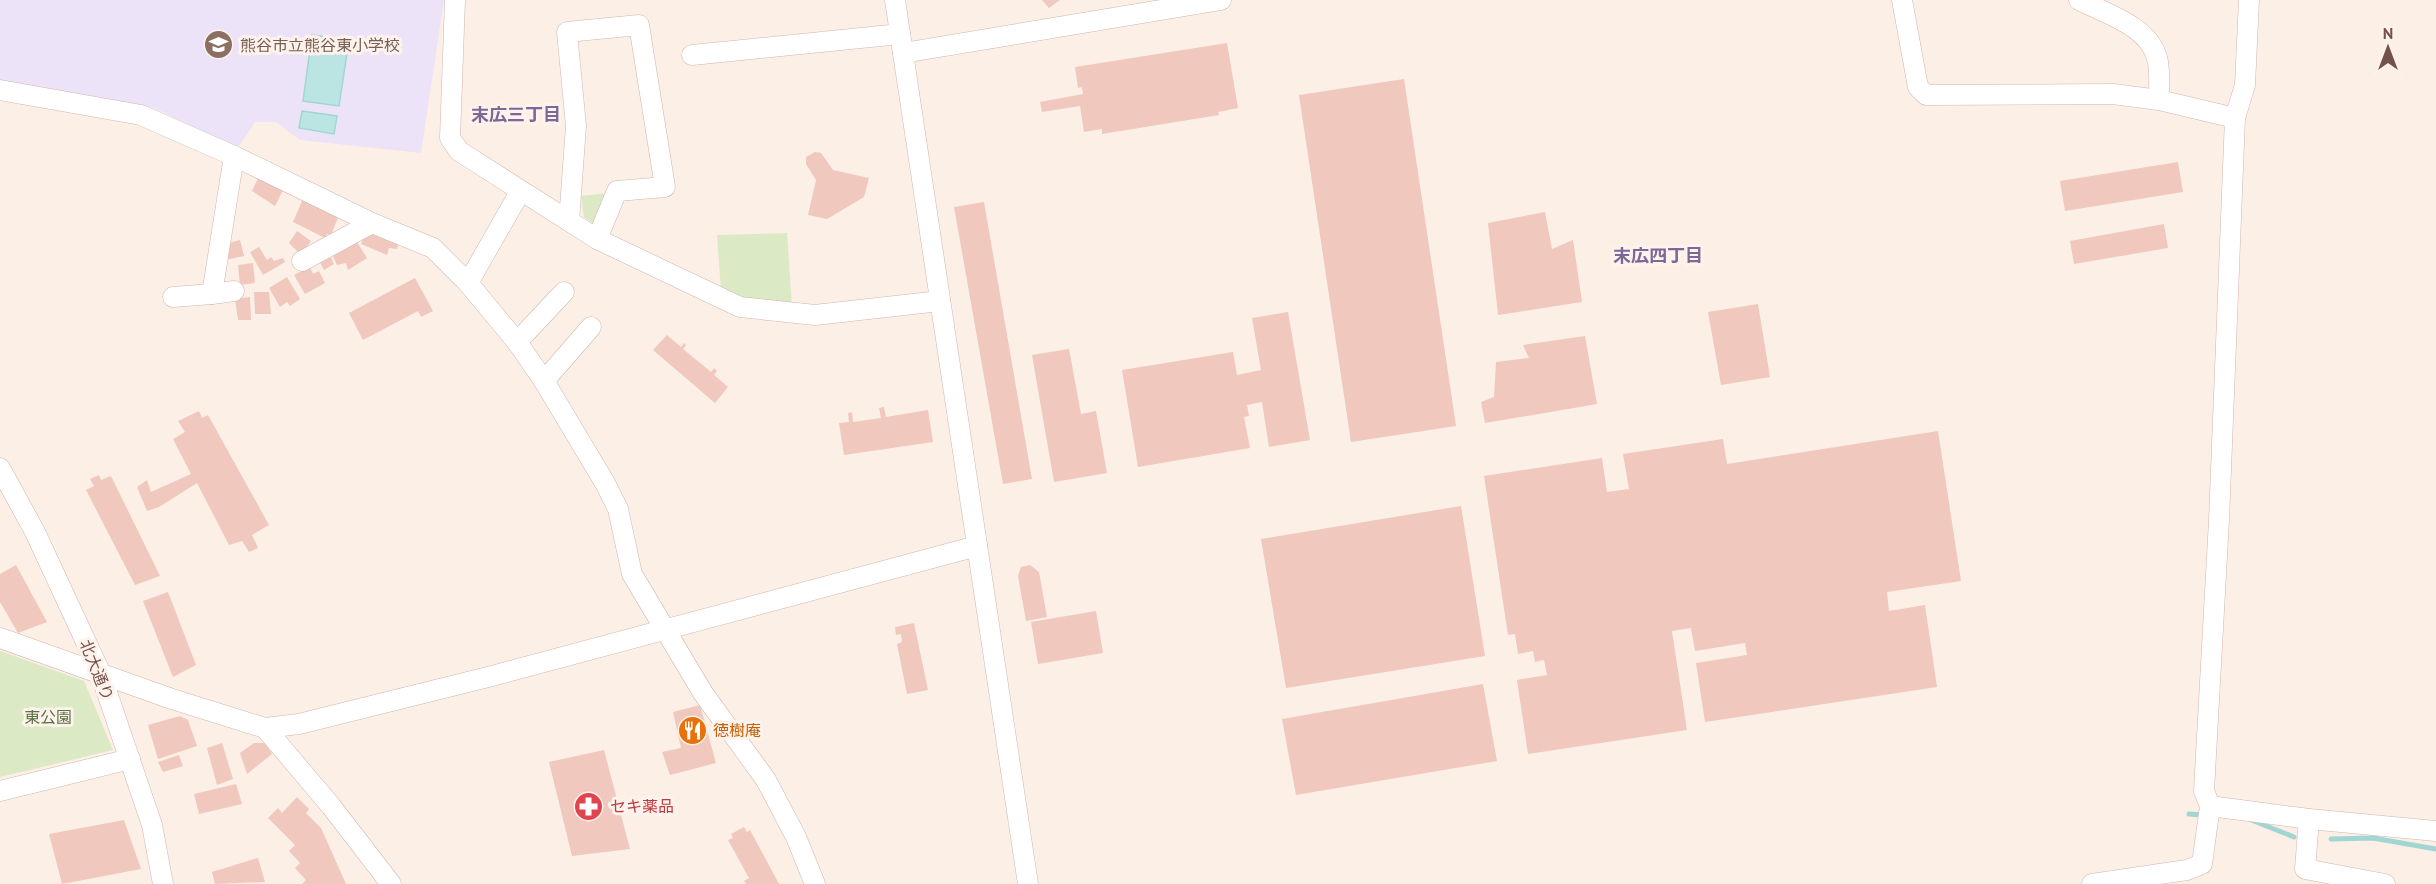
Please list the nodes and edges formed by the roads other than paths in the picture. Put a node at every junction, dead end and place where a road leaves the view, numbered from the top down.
1 (455, 0) edge
2 (895, 0) edge
3 (1221, 0) edge
4 (1902, 0) edge
5 (2079, 0) edge
6 (2249, 0) edge
7 (902, 44) junction
8 (693, 55) dead end
9 (0, 90) edge
10 (2159, 100) junction
11 (2235, 118) junction
12 (234, 156) junction
13 (520, 192) junction
14 (569, 221) junction
15 (372, 223) junction
16 (597, 239) junction
17 (302, 261) dead end
18 (468, 284) junction
19 (234, 291) dead end
20 (564, 292) dead end
21 (212, 294) junction
22 (173, 297) dead end
23 (940, 301) junction
24 (591, 327) dead end
25 (517, 342) junction
26 (544, 381) junction
27 (0, 468) edge
28 (977, 546) junction
29 (664, 628) junction
30 (0, 638) edge
31 (100, 672) junction
32 (265, 728) junction
33 (130, 759) junction
34 (0, 791) edge
35 (2210, 806) junction
36 (2309, 819) junction
37 (2436, 831) edge
38 (164, 884) edge
39 (391, 884) edge
40 (815, 884) edge
41 (1028, 884) edge
42 (2092, 884) edge
43 (2381, 884) edge

1 - 13 street
2 - 7 street
3 - 7 street
4 - 10 street
5 - 10 street
6 - 11 street
7 - 8 street
7 - 23 street
9 - 12 street
10 - 11 street
11 - 35 street
12 - 15 street
12 - 21 street
13 - 14 street
13 - 18 street
14 - 16 street
14 - 16 street
15 - 17 street
15 - 18 street
16 - 23 street
18 - 25 street
19 - 21 street
20 - 25 street
21 - 22 street
23 - 28 street
24 - 26 street
25 - 26 street
26 - 29 street
27 - 31 street, 北大通り
28 - 29 street
28 - 41 street
29 - 32 street
29 - 40 street
30 - 31 street
31 - 32 street
31 - 33 street, 北大通り
32 - 39 street
33 - 34 street
33 - 38 street, 北大通り
35 - 36 street
35 - 42 street
36 - 37 street
36 - 43 street

